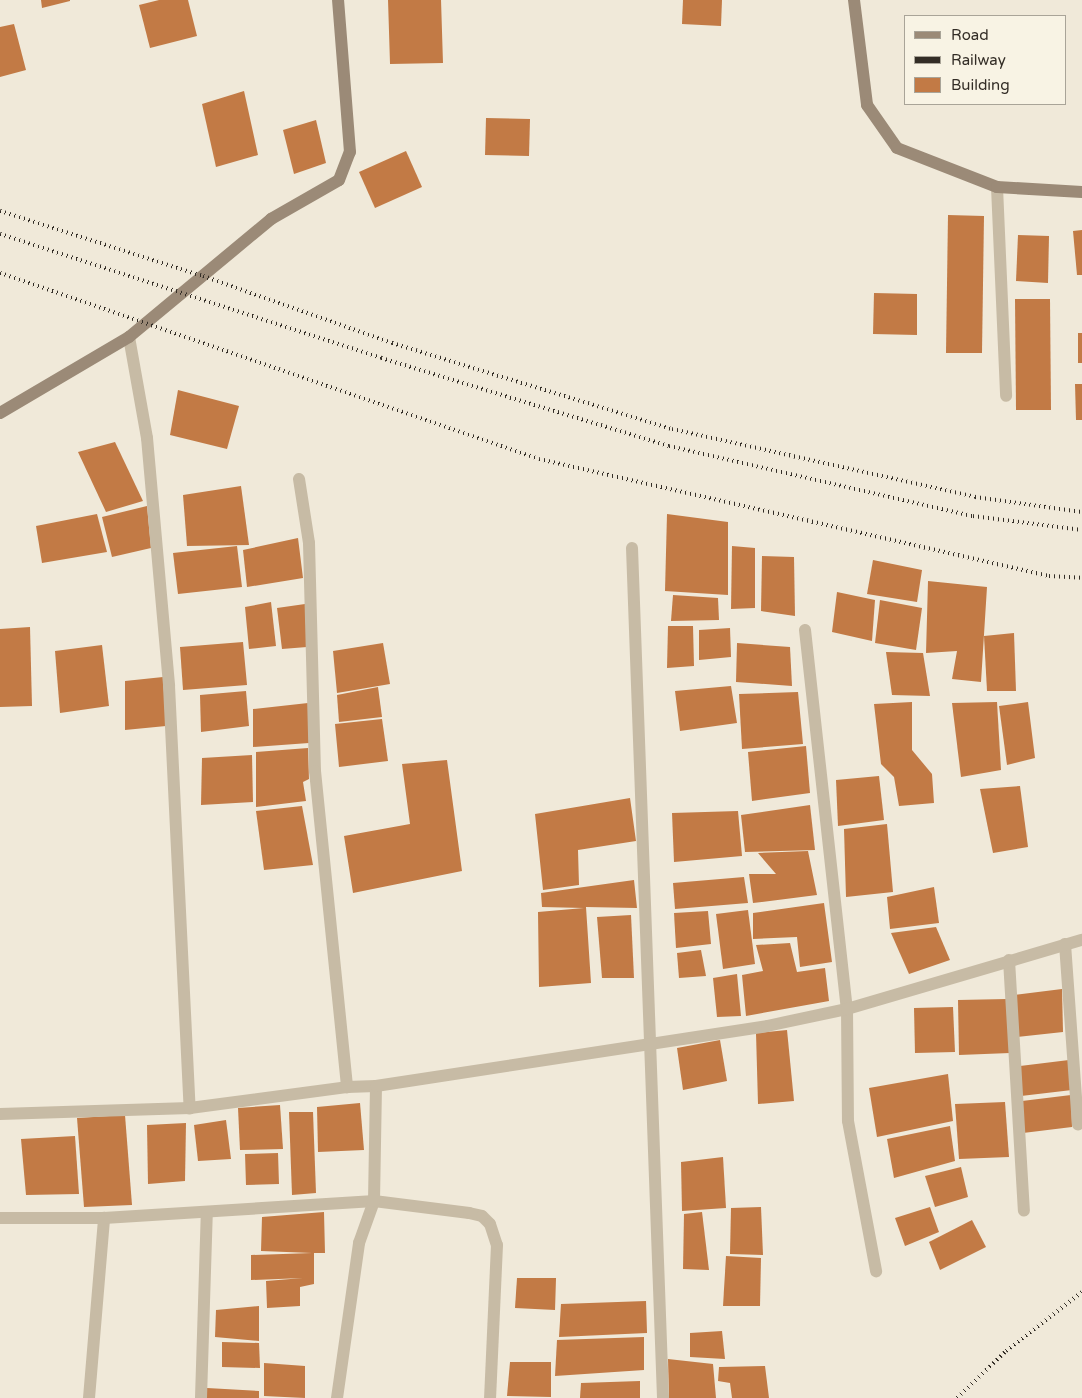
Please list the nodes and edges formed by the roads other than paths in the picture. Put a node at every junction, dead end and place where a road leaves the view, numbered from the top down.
1 (338, 0) edge
2 (854, 0) edge
3 (997, 187) junction
4 (1082, 192) edge
5 (129, 337) junction
6 (1006, 396) dead end
7 (0, 413) edge
8 (299, 479) dead end
9 (632, 548) dead end
10 (804, 630) dead end
11 (1082, 940) edge
12 (1065, 944) junction
13 (1009, 960) junction
14 (847, 1009) junction
15 (649, 1046) junction
16 (376, 1086) junction
17 (346, 1087) junction
18 (190, 1108) junction
19 (0, 1114) edge
20 (1078, 1124) dead end
21 (374, 1201) junction
22 (1024, 1211) dead end
23 (206, 1212) junction
24 (0, 1218) edge
25 (104, 1218) junction
26 (876, 1271) dead end
27 (89, 1398) edge
28 (201, 1398) edge
29 (337, 1398) edge
30 (490, 1398) edge
31 (663, 1398) edge

1 - 5 main road
2 - 3 main road
3 - 4 main road
3 - 6 street
5 - 7 main road
5 - 18 street
8 - 17 street
9 - 15 street
10 - 14 street
11 - 12 street
12 - 13 street
12 - 20 street
13 - 14 street
13 - 22 street
14 - 15 street
14 - 26 street
15 - 16 street
15 - 31 street
16 - 17 street
16 - 21 street
17 - 18 street
18 - 19 street
21 - 23 street
21 - 29 street
21 - 30 street
23 - 25 street
23 - 28 street
24 - 25 street
25 - 27 street

